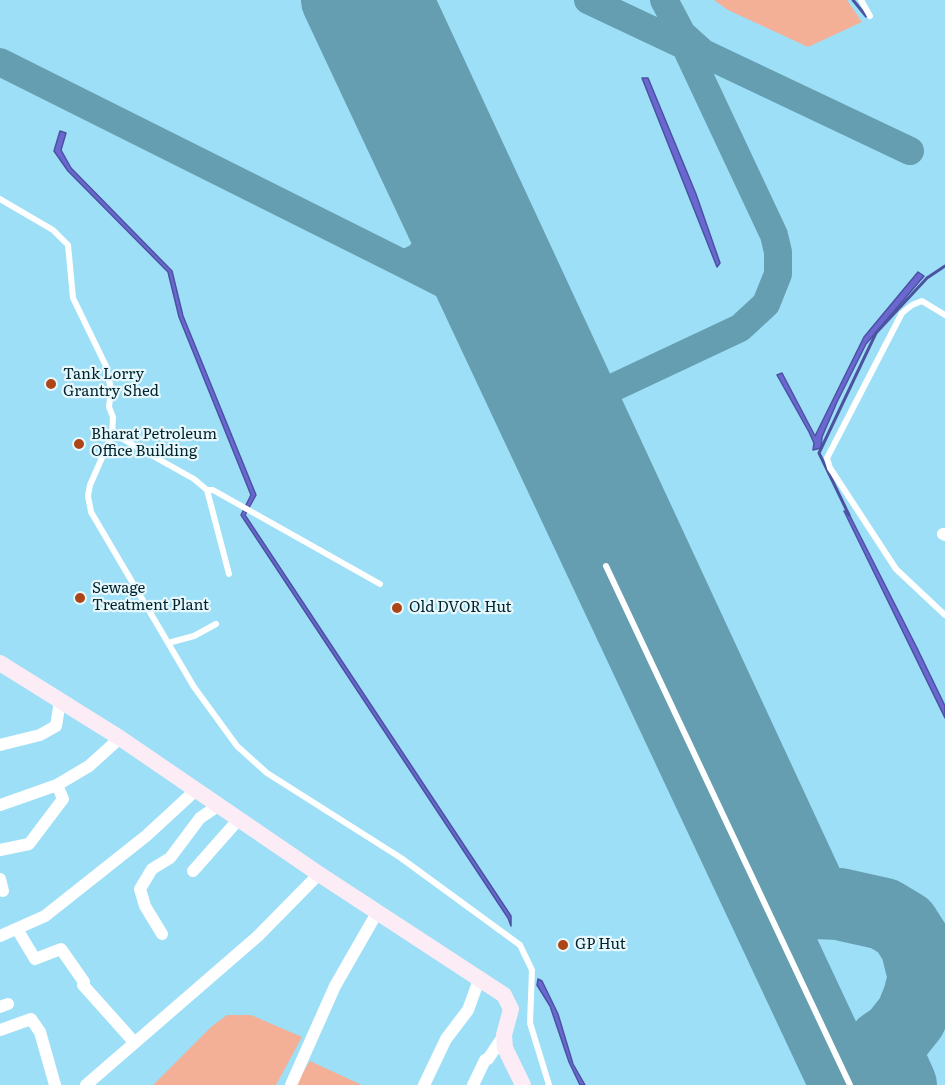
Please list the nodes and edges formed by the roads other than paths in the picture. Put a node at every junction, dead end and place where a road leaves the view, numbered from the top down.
1 (861, 0) edge
2 (870, 16) dead end
3 (0, 199) edge
4 (945, 315) edge
5 (112, 433) junction
6 (207, 490) junction
7 (606, 566) dead end
8 (229, 574) dead end
9 (380, 584) dead end
10 (945, 615) edge
11 (216, 624) dead end
12 (168, 644) junction
13 (0, 663) edge
14 (60, 701) junction
15 (120, 738) junction
16 (0, 745) edge
17 (57, 785) junction
18 (197, 789) junction
19 (0, 805) edge
20 (219, 805) junction
21 (239, 819) junction
22 (0, 850) edge
23 (193, 871) dead end
24 (319, 874) junction
25 (0, 879) edge
26 (3, 891) dead end
27 (378, 911) junction
28 (17, 929) junction
29 (162, 934) dead end
30 (0, 936) edge
31 (480, 977) junction
32 (0, 1030) edge
33 (504, 1035) junction
34 (134, 1042) junction
35 (55, 1085) edge
36 (86, 1085) edge
37 (291, 1085) edge
38 (424, 1085) edge
39 (473, 1085) edge
40 (523, 1085) edge
41 (549, 1085) edge
42 (850, 1085) edge

1 - 2 lane
3 - 5 lane
4 - 10 lane
5 - 6 lane
5 - 12 lane
6 - 8 lane
6 - 9 lane
7 - 42 lane
11 - 12 lane
12 - 41 lane
13 - 14 street
14 - 15 street
14 - 16 street
15 - 17 street
15 - 18 street
17 - 19 street
17 - 22 street
18 - 20 street
18 - 28 street
20 - 21 street
20 - 29 street
21 - 23 street
21 - 24 street
24 - 27 street
24 - 34 street
25 - 26 street
27 - 31 street
27 - 37 street
28 - 30 street
28 - 34 street
31 - 33 street
31 - 38 street
32 - 35 street
33 - 39 street
33 - 40 street
34 - 36 street

